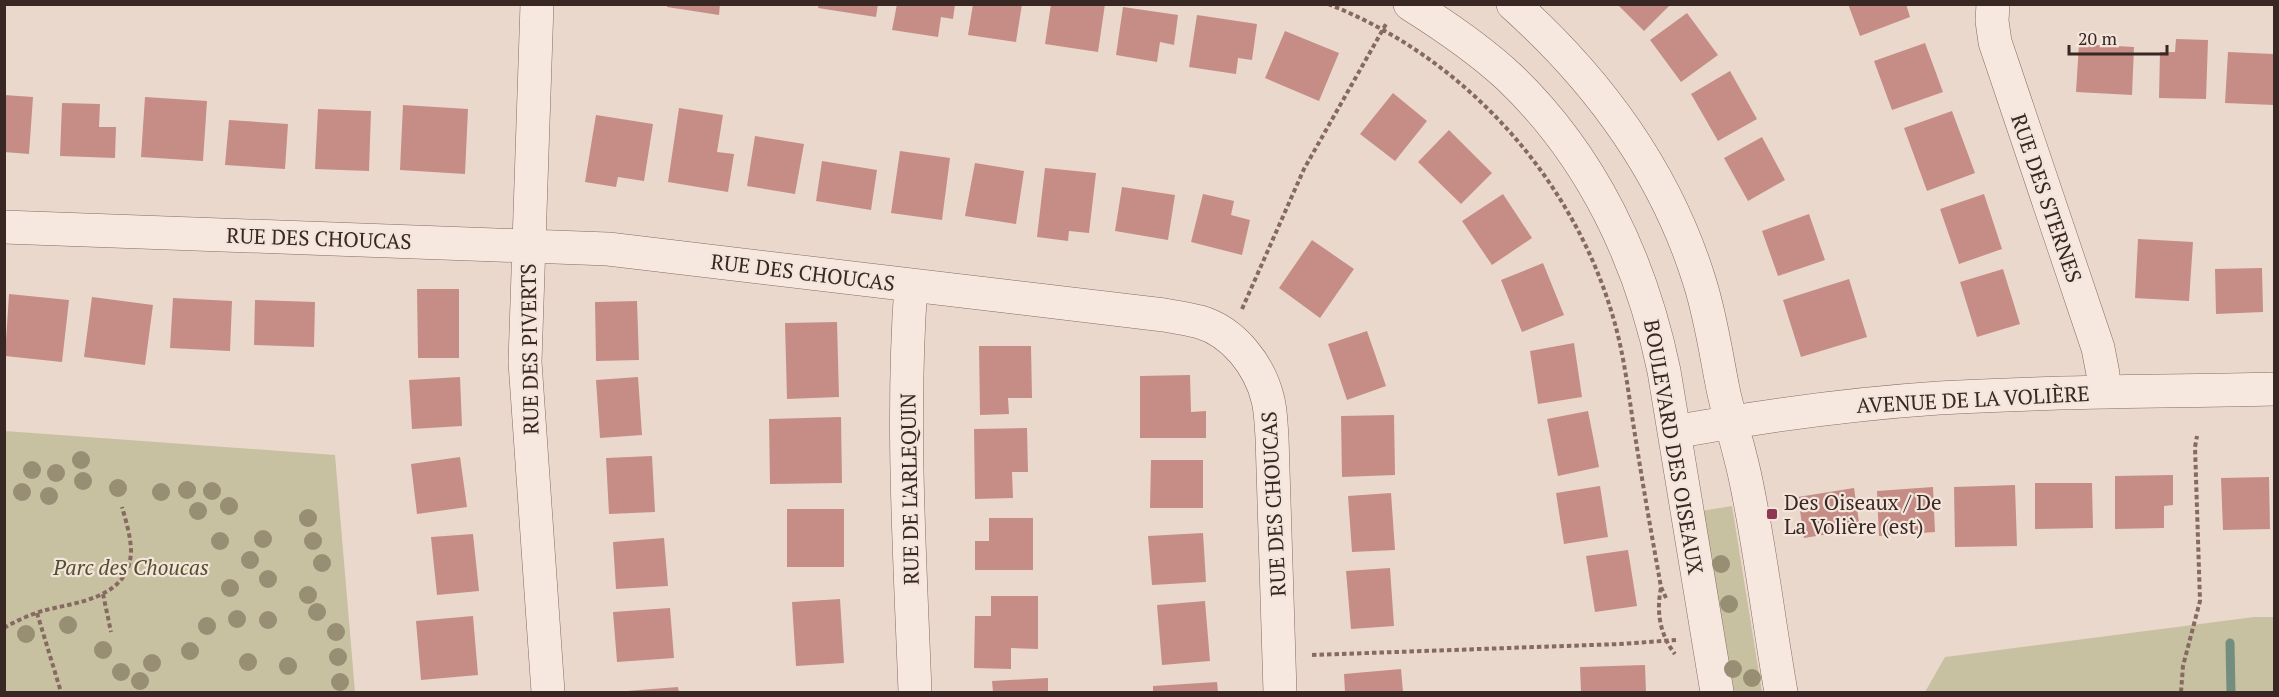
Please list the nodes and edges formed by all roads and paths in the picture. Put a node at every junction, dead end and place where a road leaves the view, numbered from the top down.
1 (537, 4) edge
2 (1328, 4) edge
3 (1513, 4) edge
4 (1993, 4) edge
5 (1398, 14) edge
6 (1381, 30) junction
7 (4, 227) edge
8 (528, 245) junction
9 (911, 285) junction
10 (1239, 315) dead end
11 (2274, 389) edge
12 (2103, 392) junction
13 (1731, 422) junction
14 (1674, 432) junction
15 (2197, 436) dead end
16 (122, 507) dead end
17 (103, 594) junction
18 (37, 613) junction
19 (4, 628) edge
20 (111, 632) dead end
21 (1664, 640) junction
22 (1677, 640) dead end
23 (1675, 654) dead end
24 (1301, 655) dead end
25 (61, 693) edge
26 (548, 693) edge
27 (915, 693) edge
28 (1280, 693) edge
29 (1717, 693) edge
30 (1781, 693) edge
31 (2181, 693) edge

1 - 8 street, RUE DES PIVERTS
2 - 6 path, BOULEVARD DES OISEAUX
3 - 13 street
4 - 12 street, RUE DES STERNES
5 - 6 path
5 - 14 street, BOULEVARD DES OISEAUX
6 - 10 path
6 - 21 path, BOULEVARD DES OISEAUX
7 - 8 street, RUE DES CHOUCAS
8 - 9 street, RUE DES CHOUCAS
8 - 26 street, RUE DES PIVERTS
9 - 27 street, RUE DE L'ARLEQUIN
9 - 28 street, RUE DES CHOUCAS
11 - 12 street, AVENUE DE LA VOLIÈRE
12 - 13 street, AVENUE DE LA VOLIÈRE
13 - 14 street, AVENUE DE LA VOLIÈRE
13 - 30 street
14 - 29 street, BOULEVARD DES OISEAUX
15 - 31 path
16 - 17 path
17 - 18 path
17 - 20 path
18 - 19 path
18 - 25 path
21 - 22 path
21 - 23 path
21 - 24 path

